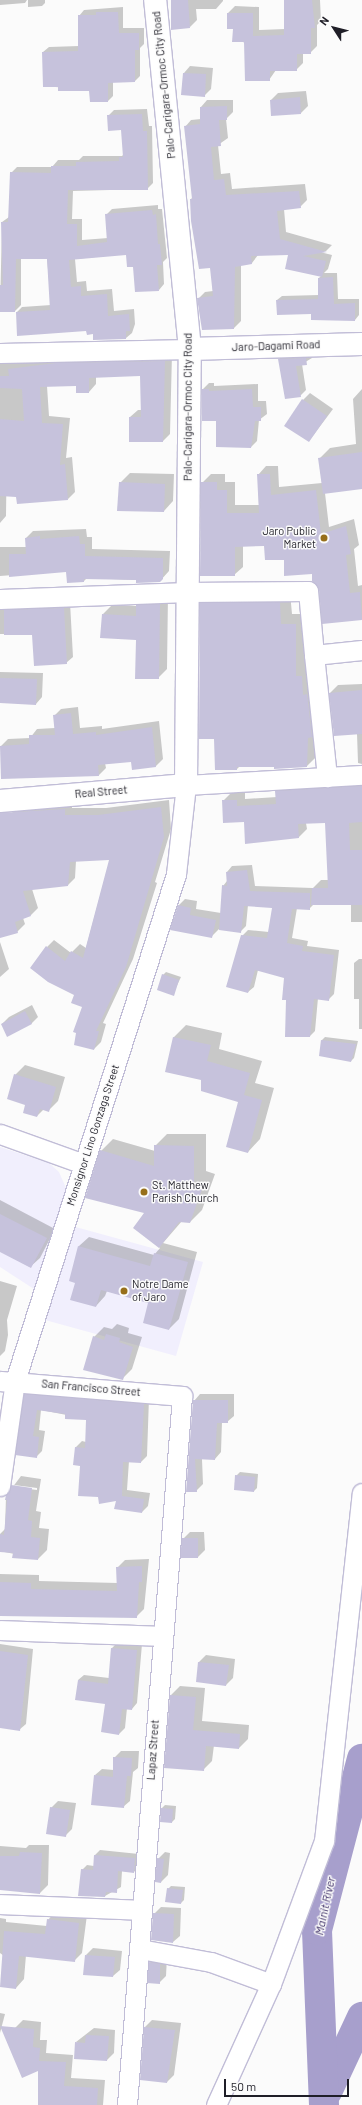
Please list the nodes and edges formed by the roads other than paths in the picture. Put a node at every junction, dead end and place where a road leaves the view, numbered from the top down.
1 (155, 0) edge
2 (362, 344) edge
3 (190, 348) junction
4 (0, 353) edge
5 (188, 592) junction
6 (0, 598) edge
7 (362, 650) edge
8 (314, 655) junction
9 (362, 775) edge
10 (186, 777) junction
11 (327, 777) junction
12 (0, 801) edge
13 (0, 1134) edge
14 (84, 1164) junction
15 (8, 1381) edge
16 (182, 1396) joint
17 (0, 1486) edge
18 (362, 1493) edge
19 (0, 1630) edge
20 (162, 1636) junction
21 (0, 1904) edge
22 (141, 1910) junction
23 (140, 1949) junction
24 (271, 1984) junction
25 (127, 2105) edge
26 (216, 2105) edge

1 - 3 main road, Palo-Carigara-Ormoc City Road
2 - 3 main road, Jaro-Dagami Road
3 - 4 street
3 - 5 main road, Palo-Carigara-Ormoc City Road
5 - 6 street
5 - 8 street
5 - 10 main road, Palo-Carigara-Ormoc City Road
7 - 8 street
8 - 11 street
9 - 11 street
10 - 11 street
10 - 12 main road, Real Street
10 - 14 street, Monsignor Lino Gonzaga Street
13 - 14 street
14 - 15 street, Monsignor Lino Gonzaga Street
15 - 16 street, San Francisco Street
15 - 17 street, Monsignor Lino Gonzaga Street
16 - 20 street, Lapaz Street
18 - 24 street
19 - 20 street
20 - 22 street, Lapaz Street
21 - 22 street
22 - 23 street, Lapaz Street
23 - 24 street
23 - 25 street, Lapaz Street
24 - 26 street

